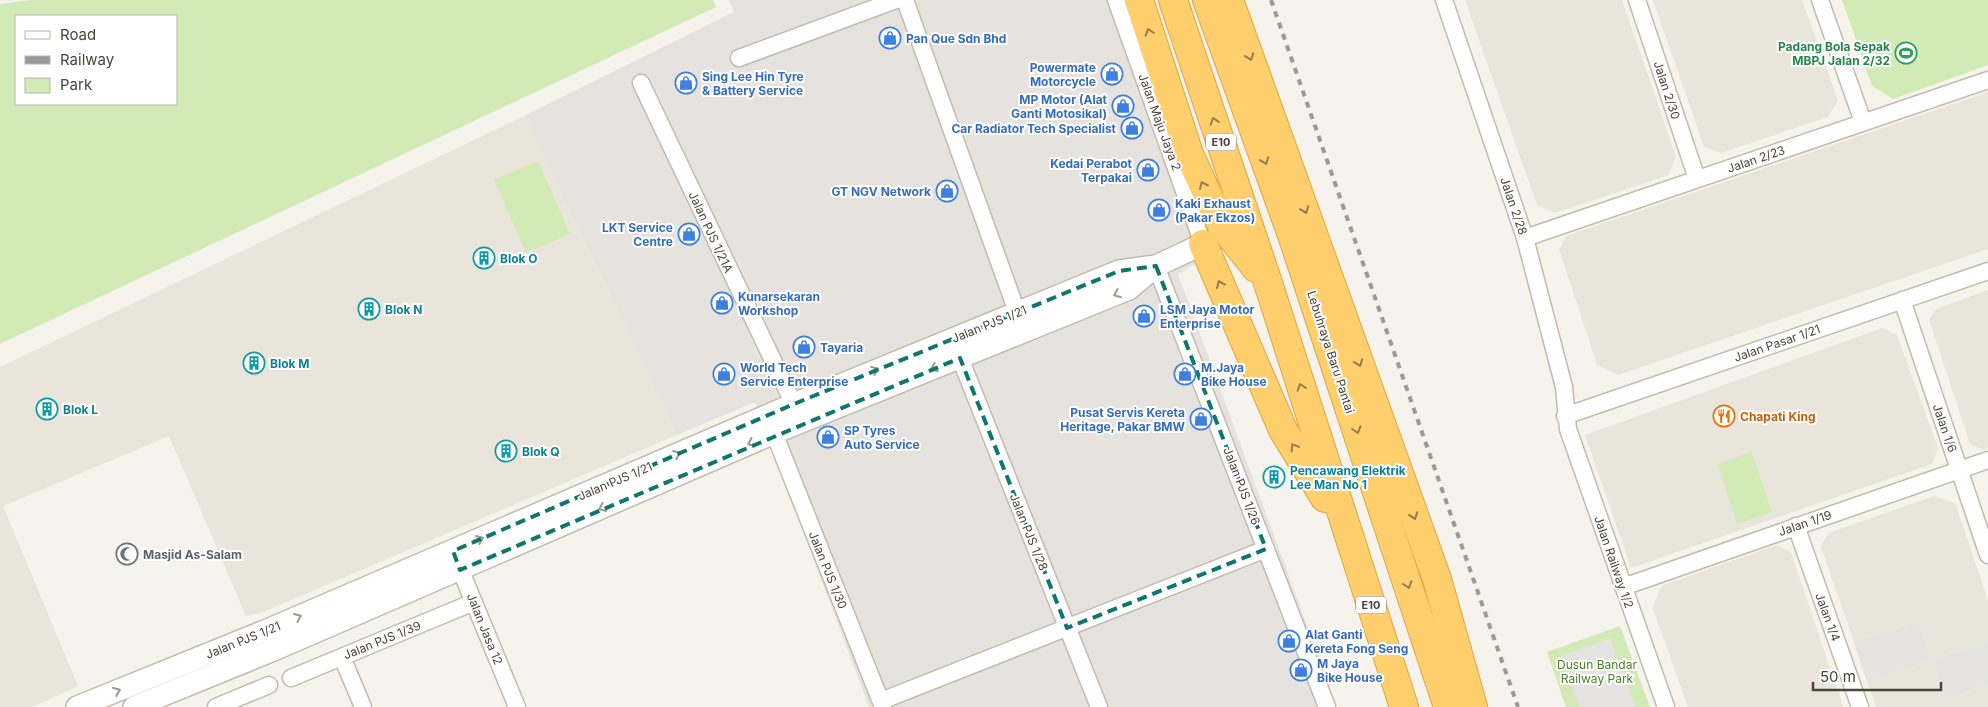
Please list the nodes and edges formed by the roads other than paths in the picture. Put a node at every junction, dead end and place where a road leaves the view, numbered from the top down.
1 (896, 0) edge
2 (905, 0) edge
3 (1116, 0) edge
4 (1139, 0) edge
5 (1173, 0) edge
6 (1207, 0) edge
7 (1229, 0) edge
8 (1444, 0) edge
9 (1637, 0) edge
10 (1820, 0) edge
11 (740, 58) dead end
12 (1988, 80) edge
13 (641, 83) dead end
14 (1863, 122) junction
15 (1697, 179) junction
16 (1525, 238) junction
17 (1203, 244) junction
18 (1156, 266) junction
19 (1988, 271) edge
20 (1268, 283) junction
21 (1902, 300) junction
22 (1017, 312) junction
23 (960, 358) junction
24 (798, 413) junction
25 (1565, 416) junction
26 (774, 433) junction
27 (1988, 460) edge
28 (1959, 470) junction
29 (1796, 526) junction
30 (1347, 534) junction
31 (1266, 549) junction
32 (1988, 555) edge
33 (456, 560) junction
34 (1623, 588) junction
35 (474, 602) junction
36 (1067, 628) junction
37 (342, 657) junction
38 (290, 678) dead end
39 (270, 686) dead end
40 (882, 704) edge
41 (77, 707) edge
42 (134, 707) edge
43 (217, 707) edge
44 (363, 707) edge
45 (517, 707) edge
46 (1099, 707) edge
47 (1327, 707) edge
48 (1404, 707) edge
49 (1448, 707) edge
50 (1473, 707) edge
51 (1666, 707) edge
52 (1860, 707) edge

1 - 11 street
2 - 22 street
3 - 17 street, Jalan Maju Jaya 2
20 -> 4 highway
20 -> 5 highway, E10
6 -> 49 highway, Lebuhraya Baru Pantai / E10
7 -> 50 highway
8 - 16 street, Jalan 2/28
9 - 15 street, Jalan 2/30
10 - 14 street
12 - 14 street, Jalan 2/23
13 - 24 street, Jalan PJS 1/21A
14 - 15 street, Jalan 2/23
15 - 16 street, Jalan 2/23
16 - 25 street, Jalan 2/28
17 - 18 street, Jalan PJS 1/21
30 -> 17 highway
18 - 22 street, Jalan PJS 1/21
18 -> 23 street, Jalan PJS 1/21
18 - 31 street, Jalan PJS 1/26
19 - 21 street, Jalan Pasar 1/21
30 -> 20 highway, E10
21 - 25 street, Jalan Pasar 1/21
21 - 28 street, Jalan 1/6
24 -> 22 street, Jalan PJS 1/21
23 -> 24 street, Jalan PJS 1/21
23 - 36 street, Jalan PJS 1/28
24 - 26 street, Jalan PJS 1/21
33 -> 24 street, Jalan PJS 1/21
25 - 34 street, Jalan Railway 1/2
26 -> 33 street, Jalan PJS 1/21
26 - 40 street, Jalan PJS 1/30
27 - 28 street, Jalan 1/19
28 - 29 street, Jalan 1/19
28 - 32 street, Jalan 1/6
29 - 34 street, Jalan 1/19
29 - 52 street, Jalan 1/4
30 - 48 highway, E10
31 - 36 street
31 - 47 street, Jalan PJS 1/26
33 - 35 street, Jalan Jasa 12
41 -> 33 street, Jalan PJS 1/21
33 - 42 street, Jalan PJS 1/21
34 - 51 street, Jalan Railway 1/2
35 - 37 street, Jalan PJS 1/39
35 - 45 street, Jalan Jasa 12
36 - 40 street
36 - 46 street, Jalan PJS 1/28
37 - 38 street, Jalan PJS 1/39
37 - 44 street
39 - 43 street

